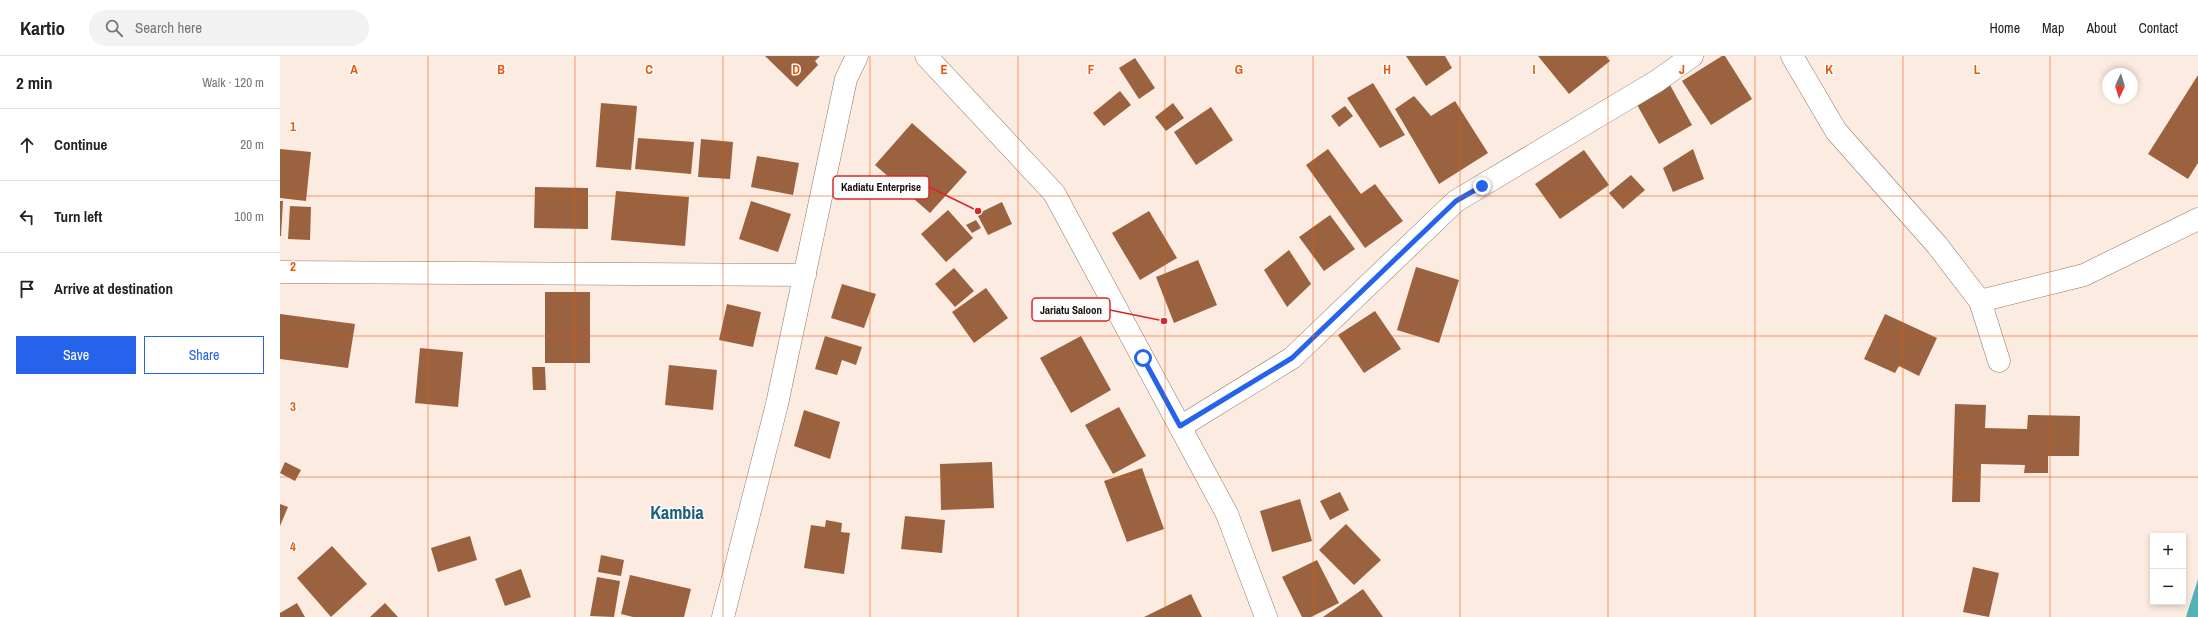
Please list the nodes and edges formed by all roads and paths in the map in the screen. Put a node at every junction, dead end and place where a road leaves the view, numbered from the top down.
1 (857, 56) edge
2 (926, 56) edge
3 (1692, 56) edge
4 (1792, 56) edge
5 (2198, 220) edge
6 (280, 272) edge
7 (805, 275) junction
8 (1980, 301) junction
9 (1999, 361) dead end
10 (1180, 426) junction
11 (723, 617) edge
12 (1266, 617) edge

1 - 7 street
2 - 10 street
3 - 10 street
4 - 8 street
5 - 8 street
6 - 7 street
7 - 11 street
8 - 9 street
10 - 12 street

